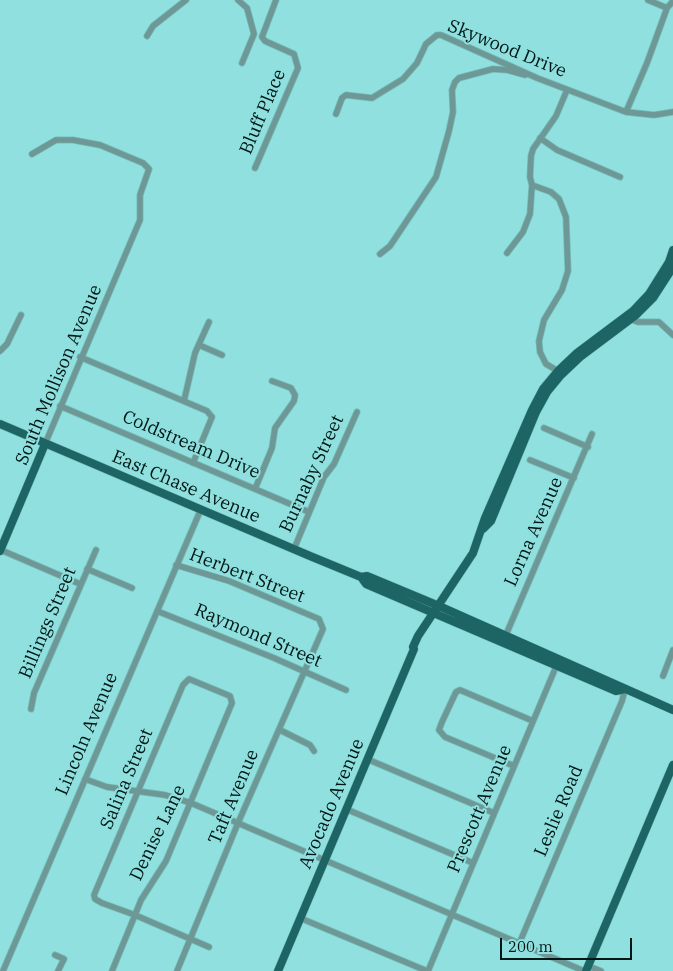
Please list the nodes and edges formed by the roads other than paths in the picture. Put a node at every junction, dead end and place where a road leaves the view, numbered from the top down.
1 (186, 0) edge
2 (238, 0) edge
3 (276, 0) edge
4 (648, 0) edge
5 (673, 1) edge
6 (667, 8) junction
7 (147, 36) dead end
8 (242, 63) dead end
9 (532, 76) junction
10 (567, 90) junction
11 (626, 112) junction
12 (673, 112) edge
13 (336, 114) dead end
14 (540, 138) junction
15 (32, 154) dead end
16 (255, 168) dead end
17 (620, 177) dead end
18 (532, 185) junction
19 (673, 250) edge
20 (380, 254) dead end
21 (507, 254) dead end
22 (673, 266) edge
23 (21, 315) dead end
24 (630, 319) junction
25 (209, 322) dead end
26 (673, 335) edge
27 (198, 345) junction
28 (0, 351) edge
29 (222, 355) dead end
30 (80, 357) junction
31 (558, 371) junction
32 (272, 381) dead end
33 (184, 401) junction
34 (60, 406) junction
35 (357, 412) dead end
36 (0, 424) edge
37 (544, 428) dead end
38 (592, 434) dead end
39 (45, 444) junction
40 (588, 447) junction
41 (530, 460) dead end
42 (193, 463) junction
43 (574, 478) junction
44 (255, 489) junction
45 (201, 510) junction
46 (309, 512) junction
47 (482, 531) junction
48 (294, 549) junction
49 (96, 550) dead end
50 (0, 551) edge
51 (176, 565) junction
52 (87, 570) junction
53 (80, 584) junction
54 (132, 588) dead end
55 (157, 612) junction
56 (435, 612) junction
57 (320, 636) joint
58 (504, 639) junction
59 (673, 650) edge
60 (558, 662) junction
61 (305, 670) junction
62 (663, 676) dead end
63 (183, 685) joint
64 (625, 689) junction
65 (346, 690) dead end
66 (31, 709) dead end
67 (673, 710) edge
68 (533, 721) junction
69 (280, 730) junction
70 (314, 751) dead end
71 (367, 759) junction
72 (673, 765) edge
73 (514, 766) junction
74 (84, 779) junction
75 (138, 792) junction
76 (191, 803) junction
77 (346, 809) junction
78 (494, 813) junction
79 (238, 824) junction
80 (324, 861) junction
81 (473, 863) junction
82 (135, 915) junction
83 (451, 916) junction
84 (300, 918) junction
85 (191, 939) junction
86 (519, 944) junction
87 (208, 947) dead end
88 (56, 955) dead end
89 (586, 969) edge
90 (3, 971) edge
91 (58, 971) edge
92 (112, 971) edge
93 (177, 971) edge
94 (278, 971) edge
95 (427, 971) edge
96 (600, 971) edge

1 - 7 street
2 - 8 street
3 - 16 street, Bluff Place
4 - 6 street
5 - 6 street
6 - 11 street
9 - 10 street, Skywood Drive
9 - 13 street, Skywood Drive
9 - 20 street
10 - 11 street, Skywood Drive
10 - 14 street
11 - 12 street, Skywood Drive
14 - 17 street
14 - 18 street
15 - 30 street, South Mollison Avenue
18 - 21 street
18 - 31 street
19 - 31 main road
22 - 24 main road
23 - 28 street
24 - 26 street
24 - 47 main road
25 - 27 street
27 - 29 street
27 - 33 street
30 - 33 street
30 - 34 street, South Mollison Avenue
31 - 47 main road
32 - 44 street
33 - 42 street
34 - 39 street, South Mollison Avenue
34 - 42 street, Coldstream Drive
35 - 46 street, Burnaby Street
36 - 39 main road, East Chase Avenue
37 - 40 street
38 - 40 street, Lorna Avenue
39 - 45 main road, East Chase Avenue
39 - 50 main road, South Mollison Avenue
40 - 43 street, Lorna Avenue
41 - 43 street
42 - 44 street, Coldstream Drive
43 - 58 street, Lorna Avenue
44 - 46 street, Coldstream Drive
45 - 48 main road, East Chase Avenue
45 - 51 street, Lincoln Avenue
46 - 48 street, Burnaby Street
47 - 56 main road, Avocado Avenue
48 - 56 main road, East Chase Avenue
49 - 52 street, Billings Street
50 - 53 street
51 - 55 street, Lincoln Avenue
51 - 57 street, Herbert Street
52 - 53 street, Billings Street
52 - 54 street
53 - 66 street, Billings Street
55 - 61 street, Raymond Street
55 - 74 street, Lincoln Avenue
56 - 58 main road, East Chase Avenue
56 - 71 main road, Avocado Avenue
57 - 61 street, Taft Avenue
58 - 60 main road, East Chase Avenue
59 - 62 street
60 - 64 main road, East Chase Avenue
60 - 68 street, Prescott Avenue
61 - 65 street, Raymond Street
61 - 69 street, Taft Avenue
63 - 75 street, Salina Street
63 - 76 street, Denise Lane
64 - 67 main road, East Chase Avenue
64 - 86 street, Leslie Road
68 - 73 street, Prescott Avenue
68 - 73 street
69 - 70 street
69 - 79 street, Taft Avenue
71 - 77 main road, Avocado Avenue
71 - 78 street
72 - 89 main road
73 - 78 street, Prescott Avenue
74 - 75 street
74 - 90 street, Lincoln Avenue
75 - 76 street
75 - 82 street, Salina Street
76 - 79 street
76 - 82 street, Denise Lane
77 - 80 main road, Avocado Avenue
77 - 81 street
78 - 81 street, Prescott Avenue
79 - 80 street
79 - 85 street, Taft Avenue
80 - 83 street
80 - 84 main road, Avocado Avenue
81 - 83 street, Prescott Avenue
82 - 85 street
82 - 92 street, Denise Lane
83 - 86 street
83 - 95 street, Prescott Avenue
84 - 94 main road, Avocado Avenue
84 - 95 street
85 - 87 street
85 - 93 street, Taft Avenue
86 - 89 street
88 - 91 street
89 - 96 street

